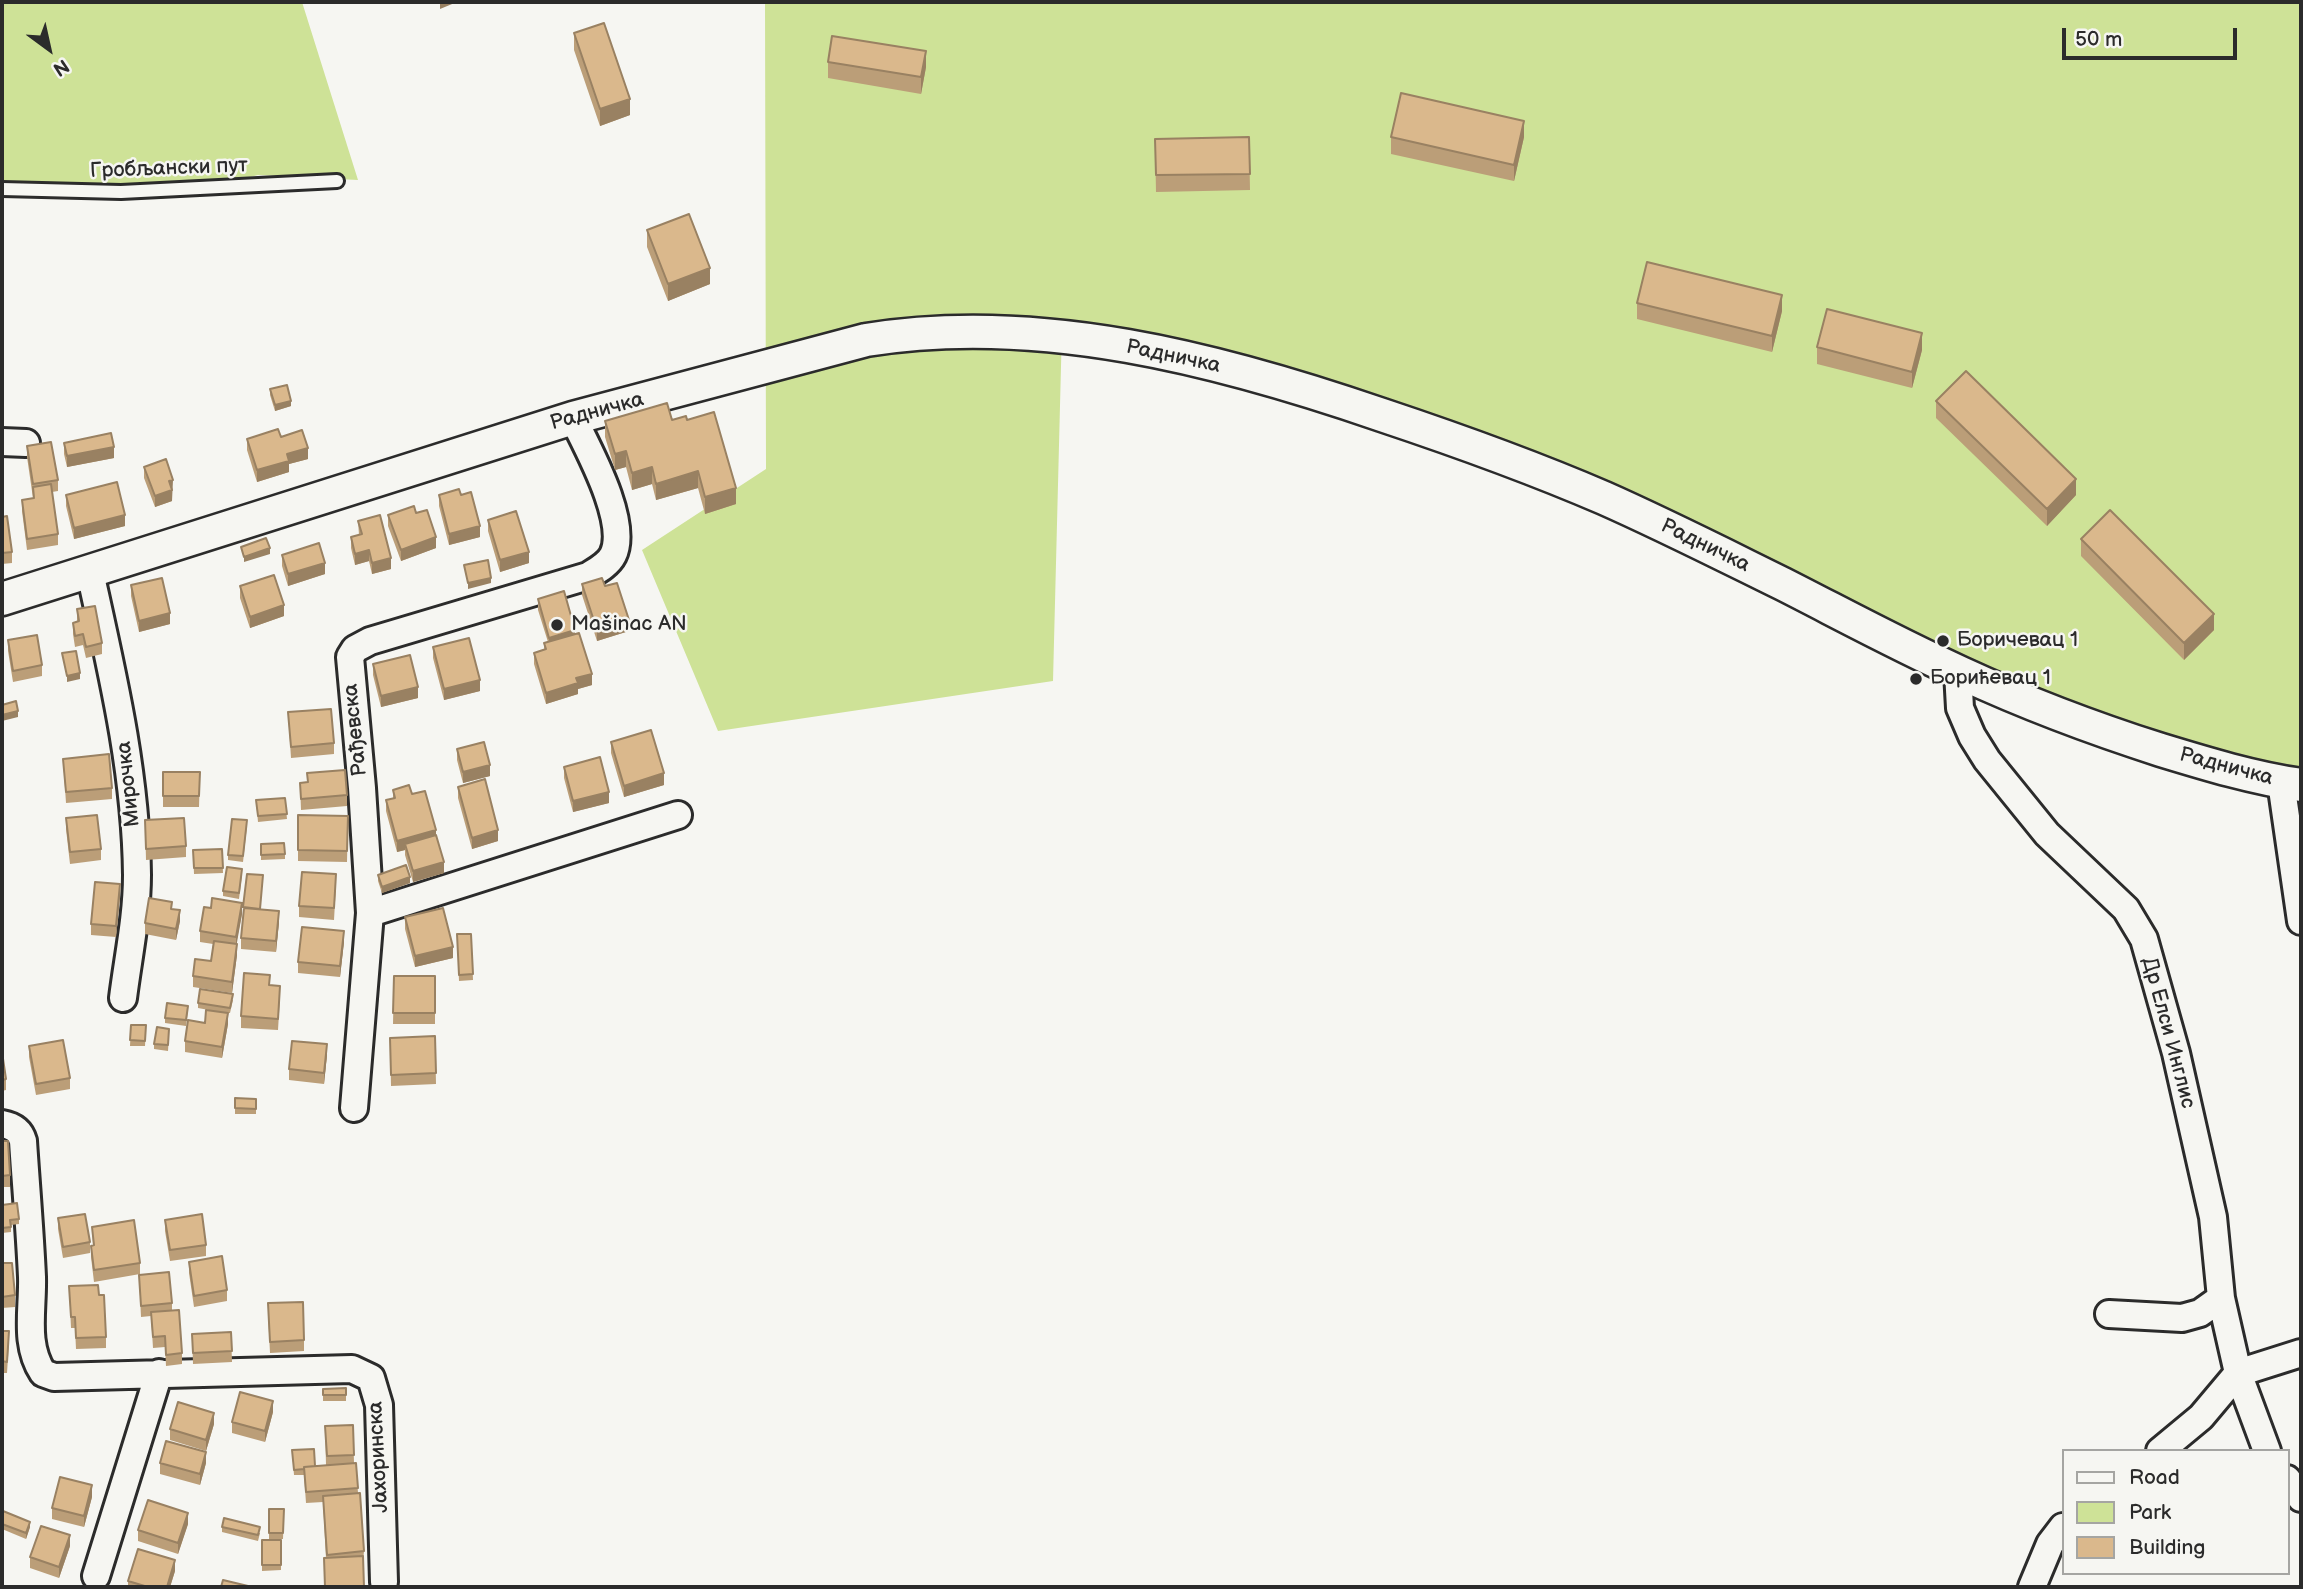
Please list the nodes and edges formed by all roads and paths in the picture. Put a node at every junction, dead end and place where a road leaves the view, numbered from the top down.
1 (337, 181) dead end
2 (2, 190) edge
3 (573, 418) junction
4 (90, 572) junction
5 (2, 599) edge
6 (1958, 672) junction
7 (2291, 783) edge
8 (678, 815) dead end
9 (370, 913) junction
10 (2301, 921) edge
11 (123, 998) dead end
12 (354, 1108) dead end
13 (2, 1125) edge
14 (2221, 1298) junction
15 (2109, 1314) dead end
16 (2301, 1353) edge
17 (159, 1373) junction
18 (2238, 1373) junction
19 (2162, 1449) edge
20 (2266, 1449) edge
21 (2289, 1482) edge
22 (2301, 1499) edge
23 (2062, 1528) edge
24 (96, 1576) dead end
25 (384, 1582) dead end
26 (2032, 1587) edge

1 - 2 lane, Гробљански пут
3 - 4 street, Радничка
3 - 6 street, Радничка
3 - 9 street, Рађевска
4 - 5 street, Радничка
4 - 11 street, Мирочка
6 - 7 street, Радничка
6 - 14 street, Др Елси Инглис
7 - 10 street
8 - 9 street
9 - 12 street, Рађевска
13 - 17 street, Јахоринска
14 - 15 street
14 - 18 street, Др Елси Инглис
16 - 18 street
17 - 24 street
17 - 25 street, Јахоринска
18 - 19 street
18 - 20 street, Др Елси Инглис
21 - 22 street
23 - 26 street

